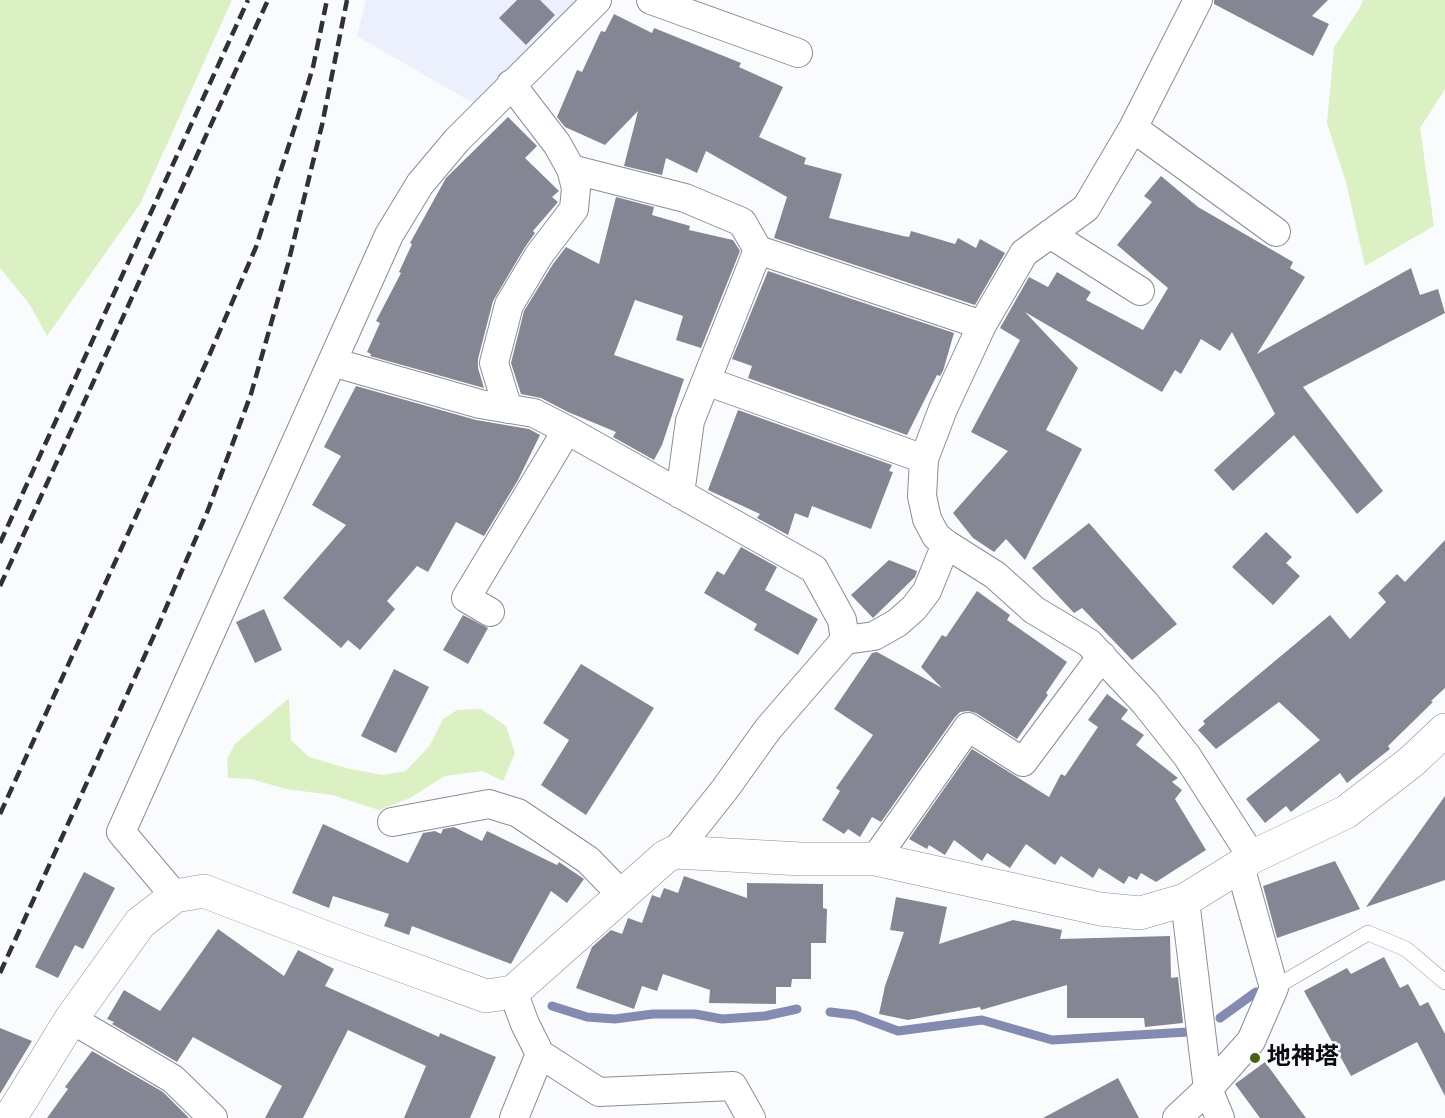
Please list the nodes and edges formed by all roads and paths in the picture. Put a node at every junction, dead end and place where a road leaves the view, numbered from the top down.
1 (597, 0) edge
2 (651, 0) edge
3 (1198, 0) edge
4 (798, 53) dead end
5 (511, 84) junction
6 (1133, 128) junction
7 (571, 169) junction
8 (1276, 232) dead end
9 (1050, 234) junction
10 (758, 250) junction
11 (1140, 291) dead end
12 (982, 325) junction
13 (332, 362) junction
14 (706, 381) junction
15 (508, 409) junction
16 (567, 430) junction
17 (924, 459) junction
18 (680, 494) junction
19 (946, 544) junction
20 (490, 612) dead end
21 (845, 640) junction
22 (1102, 656) junction
23 (1445, 730) edge
24 (392, 822) dead end
25 (675, 852) junction
26 (874, 859) junction
27 (1246, 861) junction
28 (175, 896) junction
29 (623, 896) junction
30 (1185, 900) junction
31 (1445, 982) edge
32 (1274, 988) junction
33 (513, 992) junction
34 (71, 1019) junction
35 (540, 1054) junction
36 (1208, 1089) junction
37 (10, 1118) edge
38 (213, 1118) edge
39 (514, 1118) edge
40 (751, 1118) edge
41 (1177, 1118) edge
42 (1220, 1118) edge

1 - 5 street
2 - 4 street
3 - 6 street
5 - 7 street
5 - 13 street
6 - 8 street
6 - 9 street
7 - 10 street
7 - 15 street
9 - 11 street
9 - 12 street
10 - 12 street
10 - 14 street
12 - 17 street
13 - 15 street
13 - 28 street
14 - 17 street
14 - 18 street
15 - 16 street
16 - 18 street
16 - 20 street
17 - 19 street
18 - 21 street
19 - 21 street
19 - 22 street
21 - 25 street
22 - 26 street
22 - 27 street
23 - 27 street
24 - 29 street
25 - 26 street
25 - 29 street
26 - 30 street
27 - 30 street
27 - 32 street
28 - 33 street
28 - 34 street
29 - 33 street
30 - 36 street
31 - 32 lane
32 - 36 street
33 - 35 street
34 - 37 street
34 - 38 street
35 - 39 street
35 - 40 street
36 - 41 street
36 - 42 street

